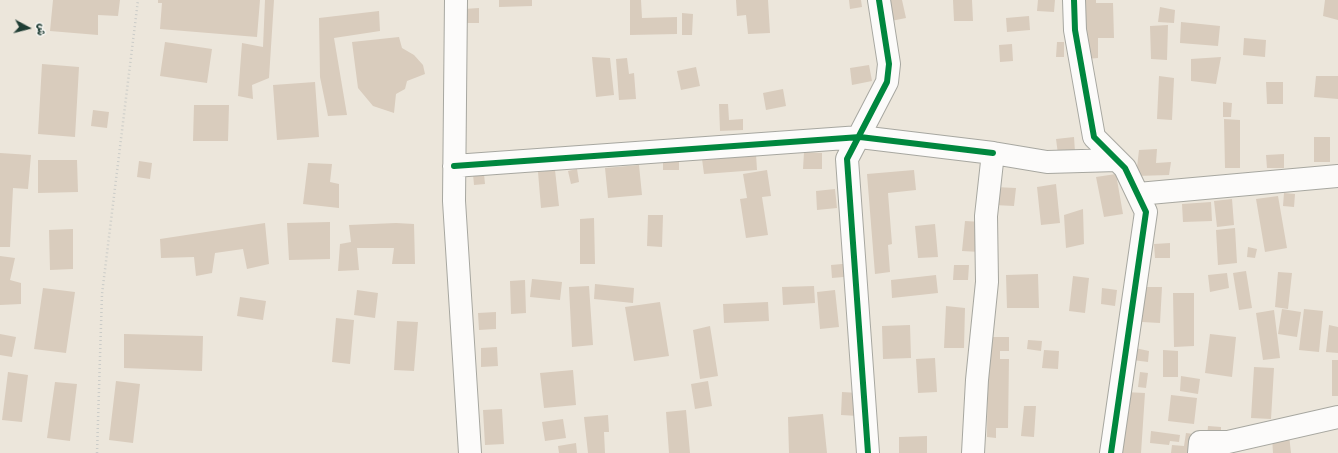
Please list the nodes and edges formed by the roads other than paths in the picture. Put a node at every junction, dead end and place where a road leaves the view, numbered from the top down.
1 (456, 0) edge
2 (879, 0) edge
3 (1074, 0) edge
4 (860, 137) junction
5 (993, 153) junction
6 (1117, 160) junction
7 (454, 166) junction
8 (1338, 176) edge
9 (1138, 194) junction
10 (1338, 417) edge
11 (470, 453) edge
12 (868, 453) edge
13 (973, 453) edge
14 (1111, 453) edge
15 (1199, 453) edge

1 - 7 street
2 - 4 street
3 - 6 street
4 - 5 street
4 - 7 street
4 - 12 street
5 - 6 street
5 - 13 street
6 - 9 street
7 - 11 street
8 - 9 street
9 - 14 street
10 - 15 street

